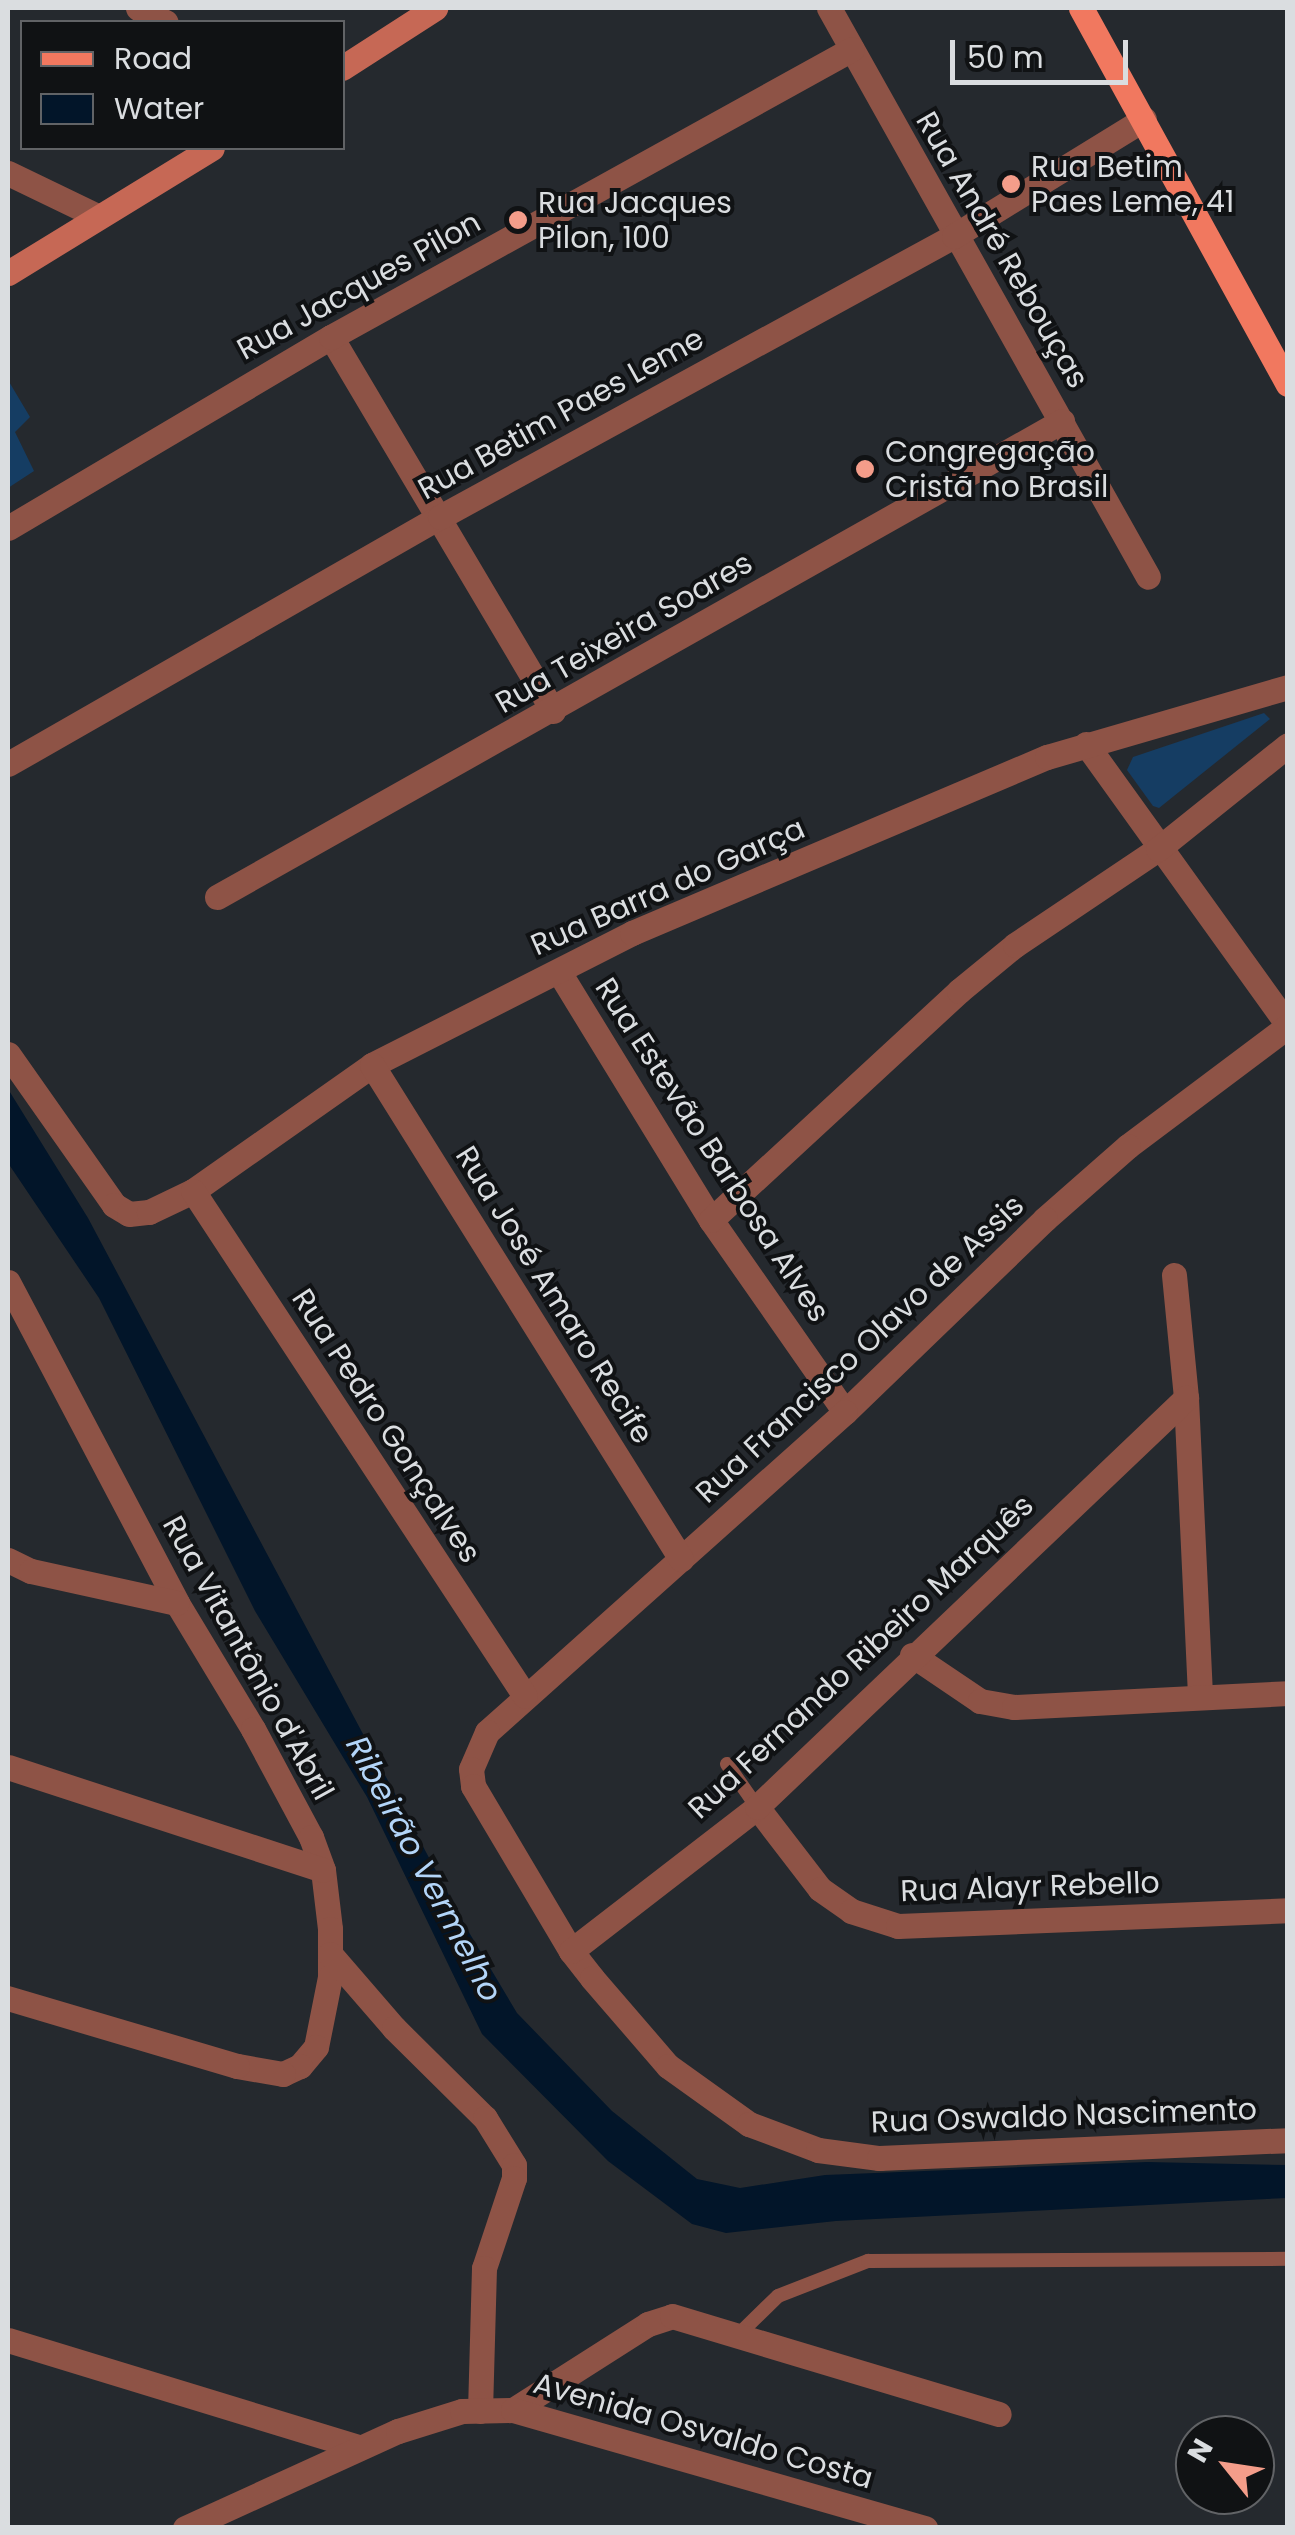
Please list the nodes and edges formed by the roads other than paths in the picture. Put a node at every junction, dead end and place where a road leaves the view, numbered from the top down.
1 (138, 8) edge
2 (435, 8) edge
3 (829, 8) edge
4 (1080, 8) edge
5 (162, 20) edge
6 (852, 49) junction
7 (345, 66) edge
8 (1144, 119) junction
9 (209, 150) edge
10 (8, 173) edge
11 (97, 216) junction
12 (954, 236) junction
13 (8, 273) edge
14 (332, 337) junction
15 (1288, 384) edge
16 (1062, 421) junction
17 (440, 518) junction
18 (8, 528) edge
19 (1148, 577) dead end
20 (1288, 687) edge
21 (553, 711) junction
22 (1086, 744) junction
23 (1288, 745) edge
24 (8, 764) edge
25 (1158, 849) junction
26 (217, 897) dead end
27 (559, 972) junction
28 (1288, 1026) edge
29 (8, 1054) edge
30 (372, 1065) junction
31 (193, 1191) junction
32 (711, 1220) junction
33 (1174, 1274) dead end
34 (8, 1282) edge
35 (1186, 1398) junction
36 (846, 1412) junction
37 (682, 1559) junction
38 (8, 1560) edge
39 (177, 1603) junction
40 (912, 1655) junction
41 (1288, 1693) edge
42 (525, 1696) junction
43 (1200, 1697) junction
44 (487, 1732) joint
45 (728, 1764) dead end
46 (8, 1767) edge
47 (757, 1808) junction
48 (323, 1870) junction
49 (1288, 1910) edge
50 (571, 1951) junction
51 (330, 1954) junction
52 (11, 1999) edge
53 (8, 2025) edge
54 (1288, 2140) edge
55 (1288, 2259) edge
56 (737, 2336) junction
57 (8, 2340) edge
58 (480, 2410) junction
59 (513, 2410) junction
60 (999, 2414) dead end
61 (359, 2447) junction
62 (184, 2528) edge
63 (925, 2528) edge

1 - 5 street
2 - 7 street
3 - 6 street, Rua André Rebouças
4 - 8 main road
6 - 12 street, Rua André Rebouças
6 - 14 street, Rua Jacques Pilon
8 - 12 street, Rua Betim Paes Leme
8 - 15 main road
9 - 11 street
10 - 11 street
11 - 13 street
12 - 16 street, Rua André Rebouças
12 - 17 street, Rua Betim Paes Leme
14 - 17 street
14 - 18 street, Rua Jacques Pilon
16 - 19 street, Rua André Rebouças
16 - 21 street, Rua Teixeira Soares
17 - 21 street
17 - 24 street, Rua Betim Paes Leme
20 - 22 street, Rua Barra do Garça
21 - 26 street, Rua Teixeira Soares
22 - 25 street
22 - 27 street, Rua Barra do Garça
23 - 25 street
25 - 28 street
25 - 32 street
27 - 30 street, Rua Barra do Garça
27 - 32 street, Rua Estevão Barbosa Alves
28 - 36 street, Rua Francisco Olavo de Assis
29 - 31 street, Rua Barra do Garça
30 - 31 street, Rua Barra do Garça
30 - 37 street, Rua José Amaro Recife
31 - 42 street, Rua Pedro Gonçalves
32 - 36 street, Rua Estevão Barbosa Alves
33 - 35 street
34 - 39 street, Rua Vitantônio d'Abril
35 - 40 street, Rua Fernando Ribeiro Marquês
35 - 43 street
36 - 37 street, Rua Francisco Olavo de Assis
37 - 42 street, Rua Francisco Olavo de Assis
38 - 39 street
39 - 48 street, Rua Vitantônio d'Abril
40 - 43 street
40 - 47 street, Rua Fernando Ribeiro Marquês
41 - 43 street
42 - 44 street, Rua Francisco Olavo de Assis
44 - 50 street, Rua Oswaldo Nascimento
45 - 47 lane, Rua Alayr Rebello
46 - 48 street
47 - 49 street, Rua Alayr Rebello
47 - 50 street, Rua Fernando Ribeiro Marquês
48 - 51 street, Rua Vitantônio d'Abril
50 - 54 street, Rua Oswaldo Nascimento
51 - 52 street, Rua Vitantônio d'Abril
51 - 58 street
52 - 53 street
55 - 56 lane
56 - 59 street
56 - 60 street
57 - 61 street
58 - 59 street, Avenida Osvaldo Costa
58 - 61 street, Avenida Osvaldo Costa
59 - 63 street, Avenida Osvaldo Costa
61 - 62 street, Avenida Osvaldo Costa

